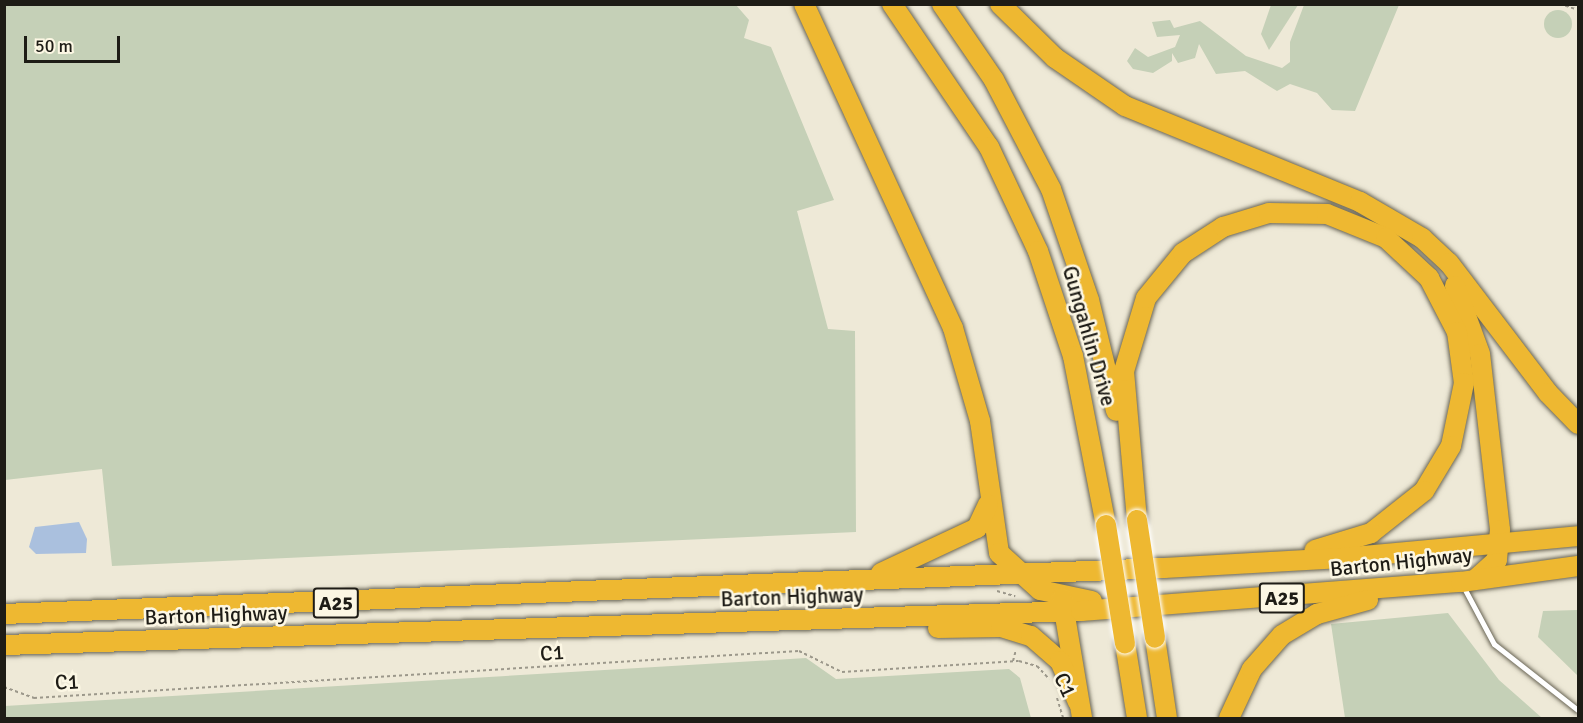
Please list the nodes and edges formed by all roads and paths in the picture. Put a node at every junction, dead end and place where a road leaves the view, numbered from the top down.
1 (804, 4) edge
2 (892, 4) edge
3 (942, 4) edge
4 (1000, 4) edge
5 (1560, 4) edge
6 (1578, 10) edge
7 (1407, 227) junction
8 (1578, 424) edge
9 (989, 489) junction
10 (1137, 520) junction
11 (1578, 536) edge
12 (1501, 545) junction
13 (1578, 566) edge
14 (1164, 568) junction
15 (1091, 571) junction
16 (1018, 574) junction
17 (983, 575) junction
18 (862, 580) junction
19 (1465, 581) junction
20 (1419, 585) junction
21 (1062, 604) junction
22 (1029, 612) junction
23 (8, 614) edge
24 (563, 630) junction
25 (1025, 633) junction
26 (9, 645) edge
27 (1013, 661) junction
28 (4, 687) edge
29 (1080, 710) edge
30 (1578, 710) edge
31 (1063, 718) edge
32 (1137, 718) edge
33 (1167, 718) edge
34 (1229, 718) edge

1 - 9 highway
2 - 32 highway, Gungahlin Drive, bridge
3 - 10 highway, Gungahlin Drive
4 - 7 highway
5 - 6 path
7 - 8 highway
7 - 12 highway
9 - 16 highway
9 - 18 highway
10 - 14 highway
10 - 33 highway, Gungahlin Drive, bridge
11 - 12 highway, Barton Highway / A25
12 - 14 highway, Barton Highway / A25
12 - 19 highway
13 - 19 highway, Barton Highway / A25
14 - 15 highway, Barton Highway / A25
15 - 16 highway, Barton Highway / A25
15 - 21 highway
16 - 17 highway, Barton Highway / A25
16 - 21 highway
17 - 18 highway, Barton Highway / A25
17 - 22 path
18 - 23 highway, Barton Highway / A25
19 - 20 highway, Barton Highway / A25
19 - 30 lane
20 - 21 highway, Barton Highway / A25
20 - 34 highway
21 - 22 highway, Barton Highway / A25
21 - 29 highway
22 - 24 highway, Barton Highway / A25
24 - 25 highway
24 - 26 highway, Barton Highway / A25
25 - 27 path
25 - 29 highway
27 - 28 path, C1
27 - 31 path, C1

